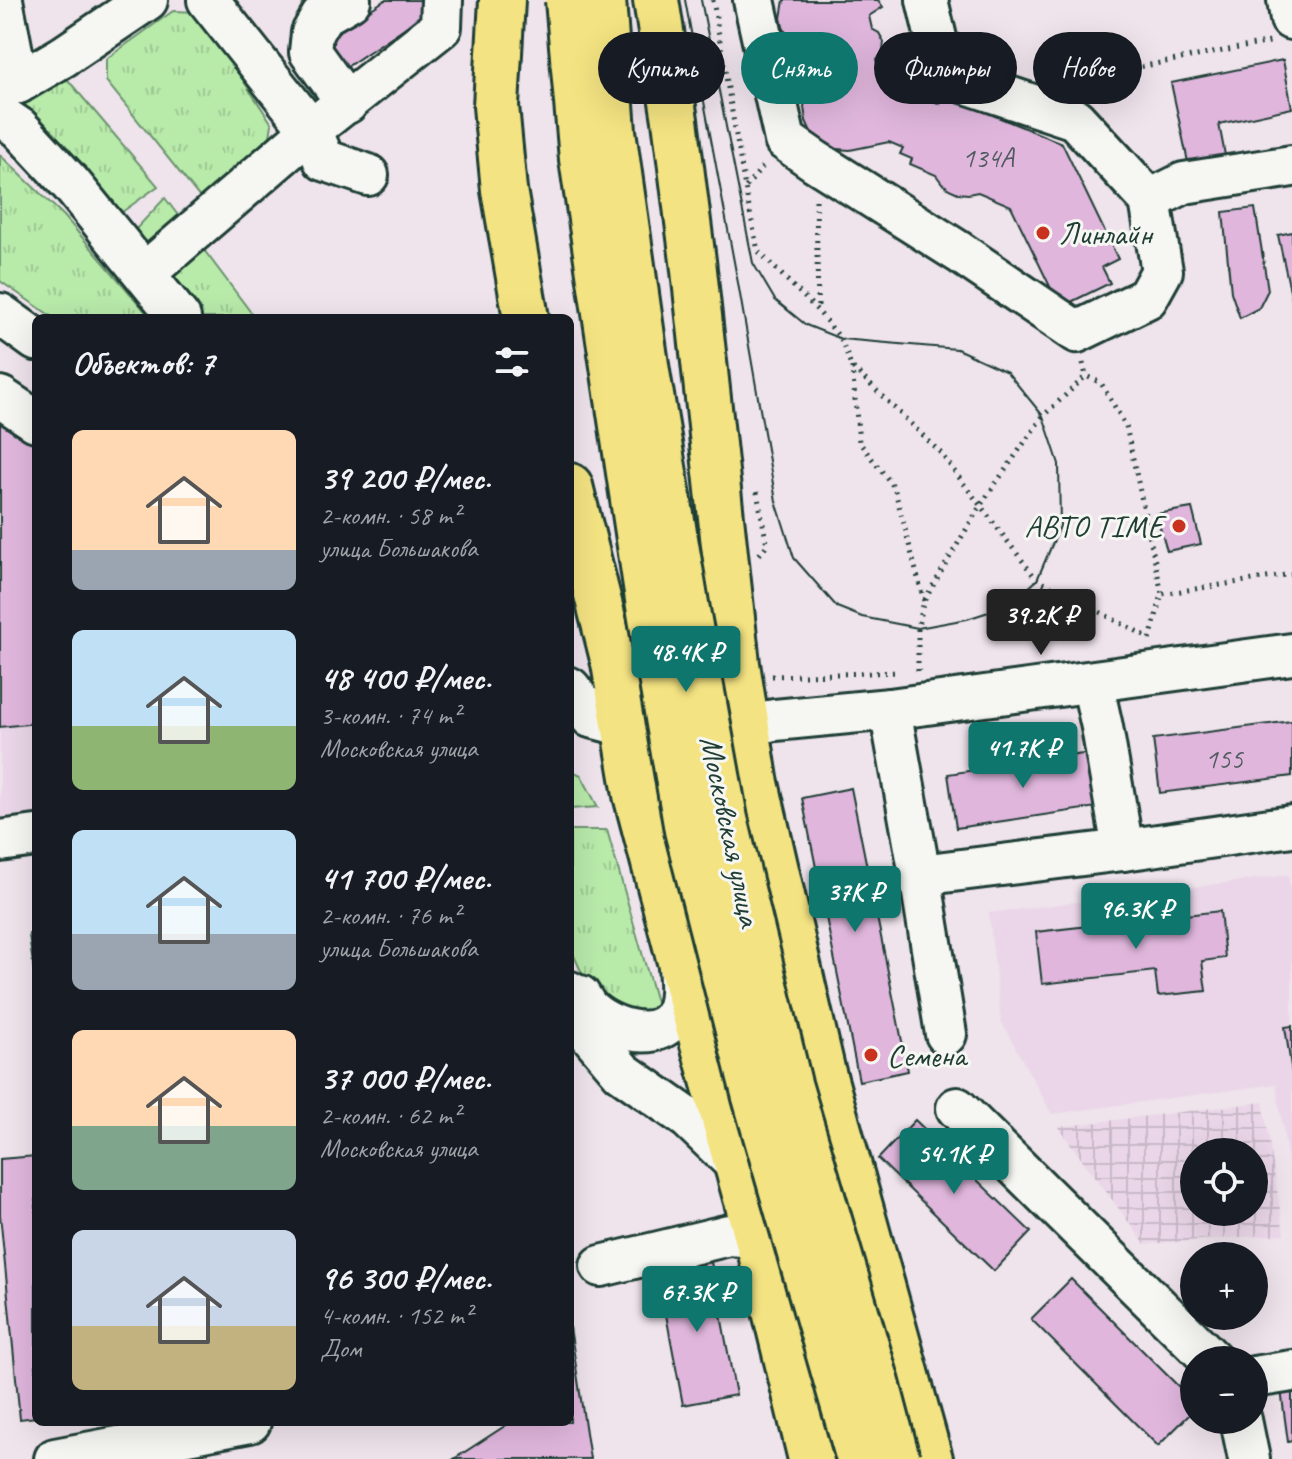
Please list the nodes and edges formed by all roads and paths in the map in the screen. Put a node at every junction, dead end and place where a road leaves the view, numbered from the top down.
1 (2, 0) edge
2 (208, 0) edge
3 (350, 0) edge
4 (442, 0) edge
5 (502, 0) edge
6 (568, 0) edge
7 (603, 0) edge
8 (656, 0) edge
9 (713, 0) edge
10 (754, 0) edge
11 (927, 0) edge
12 (142, 1) edge
13 (1285, 20) edge
14 (6, 94) edge
15 (347, 103) junction
16 (1075, 119) junction
17 (311, 130) junction
18 (815, 161) junction
19 (1292, 166) edge
20 (368, 175) dead end
21 (1150, 200) junction
22 (145, 273) junction
23 (818, 311) junction
24 (0, 314) edge
25 (177, 314) edge
26 (525, 314) edge
27 (1077, 332) junction
28 (32, 337) edge
29 (851, 366) junction
30 (1086, 376) junction
31 (0, 397) edge
32 (32, 418) edge
33 (574, 500) edge
34 (980, 506) junction
35 (1292, 574) edge
36 (1162, 594) junction
37 (924, 601) junction
38 (1151, 638) junction
39 (1136, 641) dead end
40 (1292, 654) edge
41 (766, 676) dead end
42 (1092, 682) junction
43 (890, 709) junction
44 (589, 714) edge
45 (747, 725) junction
46 (1292, 826) edge
47 (32, 837) edge
48 (0, 841) edge
49 (1123, 850) junction
50 (920, 875) junction
51 (678, 954) junction
52 (574, 988) edge
53 (574, 1001) edge
54 (946, 1034) dead end
55 (957, 1108) dead end
56 (736, 1164) junction
57 (757, 1237) junction
58 (601, 1266) dead end
59 (1198, 1346) edge
60 (1292, 1371) edge
61 (1268, 1375) edge
62 (229, 1426) edge
63 (1244, 1434) edge
64 (55, 1459) edge
65 (811, 1459) edge
66 (859, 1459) edge
67 (897, 1459) edge
68 (930, 1459) edge
69 (1249, 1459) edge

1 - 14 street
2 - 17 street
3 - 15 street
4 - 15 street
5 - 26 main road
6 - 66 main road, Московская улица, bridge
7 - 67 main road, Московская улица, bridge
8 - 45 main road, Московская улица
9 - 23 path
10 - 18 street
11 - 16 street
12 - 14 street
13 - 16 path
14 - 22 street
15 - 17 street
16 - 21 street
17 - 20 street
17 - 22 street
18 - 23 path
18 - 27 street
19 - 21 street
21 - 27 street
22 - 25 street
23 - 29 path
24 - 28 street
27 - 30 path
29 - 34 path
29 - 37 path
30 - 34 path
30 - 36 path
31 - 32 street
33 - 44 main road
34 - 37 path
34 - 38 path
35 - 36 path
36 - 38 path
37 - 41 path
38 - 39 path
40 - 42 street
42 - 43 street
42 - 49 street
43 - 45 street
43 - 50 street
44 - 45 street
44 - 51 main road
45 - 68 main road, Московская улица
46 - 49 street
47 - 48 street
49 - 50 street
50 - 54 street
51 - 52 street
51 - 56 main road
53 - 56 street
55 - 59 street
56 - 57 main road
57 - 58 street
57 - 65 main road
60 - 61 street
62 - 64 street
63 - 69 street

